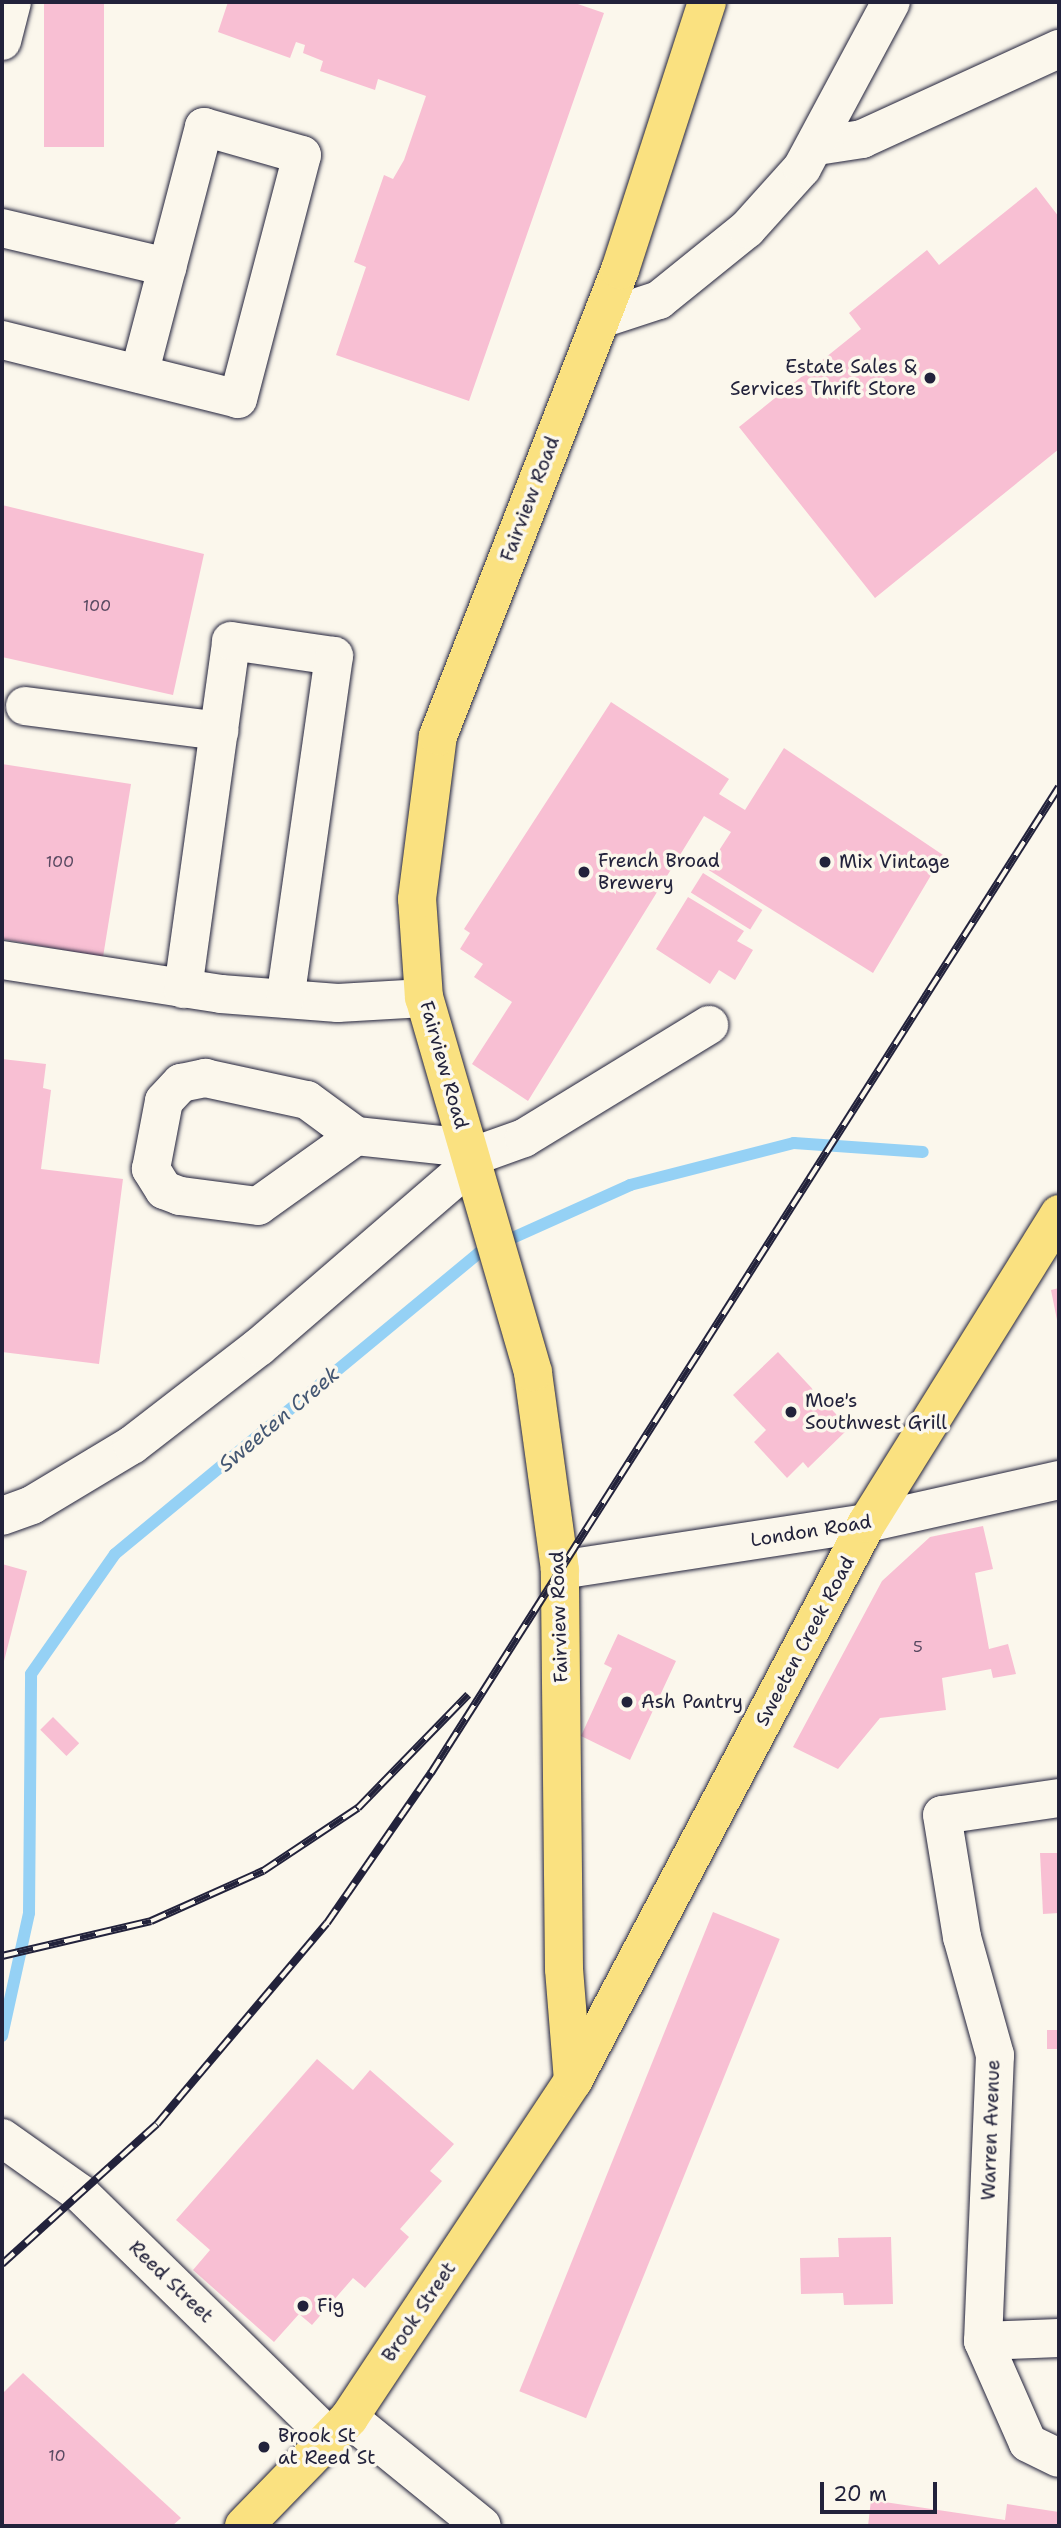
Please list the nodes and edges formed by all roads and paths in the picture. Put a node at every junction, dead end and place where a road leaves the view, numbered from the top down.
1 (12, 2) edge
2 (707, 2) edge
3 (891, 2) edge
4 (2, 41) edge
5 (1059, 49) edge
6 (817, 146) junction
7 (2, 228) edge
8 (167, 267) junction
9 (601, 319) junction
10 (2, 340) edge
11 (139, 374) junction
12 (25, 706) dead end
13 (219, 731) junction
14 (2, 960) edge
15 (183, 989) junction
16 (424, 998) junction
17 (285, 999) junction
18 (709, 1025) dead end
19 (356, 1136) junction
20 (471, 1156) junction
21 (1059, 1214) edge
22 (1059, 1480) edge
23 (2, 1516) edge
24 (867, 1523) junction
25 (560, 1570) junction
26 (1059, 1798) edge
27 (573, 2081) junction
28 (2, 2138) edge
29 (1059, 2338) edge
30 (983, 2341) junction
31 (339, 2428) junction
32 (1059, 2458) edge
33 (244, 2526) edge
34 (482, 2526) edge

1 - 4 street
2 - 9 main road, Fairview Road
3 - 6 street
5 - 6 street
6 - 9 street
7 - 8 street
8 - 11 street
8 - 11 street
9 - 16 main road, Fairview Road
10 - 11 street
12 - 13 street
13 - 15 street
13 - 17 street
14 - 15 street
15 - 17 street
16 - 17 street
16 - 20 main road, Fairview Road
18 - 20 street
19 - 19 street
19 - 20 street
20 - 23 street
20 - 25 main road, Fairview Road
21 - 24 main road, Sweeten Creek Road
22 - 24 street, London Road
24 - 25 street, London Road
24 - 27 main road, Sweeten Creek Road
25 - 27 main road, Fairview Road
26 - 30 street, Warren Avenue
27 - 31 main road, Brook Street
28 - 31 street, Reed Street
29 - 30 street
30 - 32 street, Warren Avenue
31 - 33 main road, Brook Street
31 - 34 street, Reed Street

